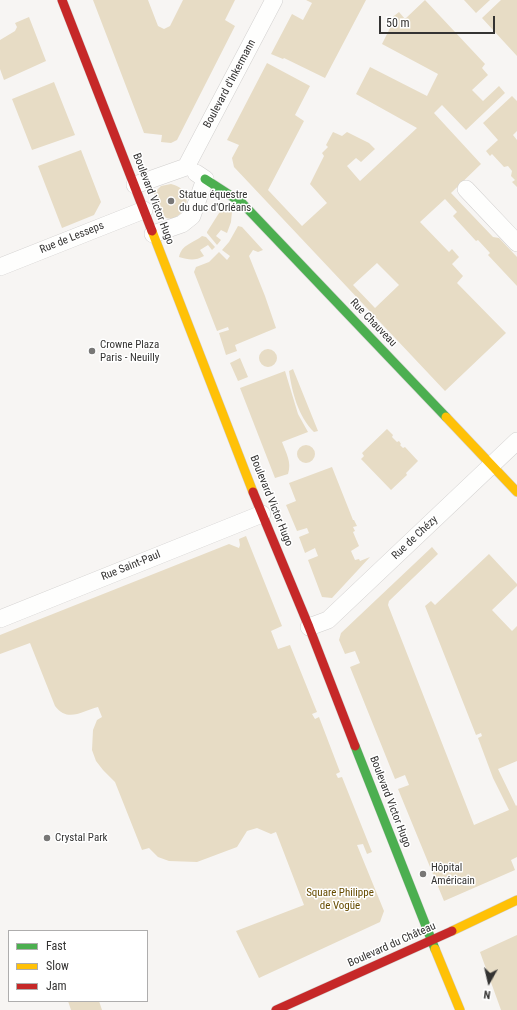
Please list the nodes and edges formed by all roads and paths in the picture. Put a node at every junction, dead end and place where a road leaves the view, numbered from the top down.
1 (62, 0) edge
2 (274, 0) edge
3 (186, 168) junction
4 (205, 179) junction
5 (135, 185) junction
6 (466, 189) dead end
7 (144, 210) junction
8 (153, 234) junction
9 (517, 243) edge
10 (0, 267) edge
11 (517, 441) edge
12 (492, 465) junction
13 (517, 492) edge
14 (262, 514) junction
15 (0, 619) edge
16 (309, 627) junction
17 (517, 900) edge
18 (431, 941) junction
19 (276, 1010) edge
20 (460, 1010) edge

1 - 5 street, Boulevard Victor Hugo
2 - 3 street, Boulevard d'Inkermann
3 - 4 street
3 - 5 street
4 - 8 street
4 - 12 street, Rue Chauveau
5 - 7 street, Boulevard Victor Hugo
6 - 9 street
7 - 8 street, Boulevard Victor Hugo
7 - 10 street, Rue de Lesseps
8 - 14 street, Boulevard Victor Hugo
11 - 12 street, Rue de Chézy
12 - 13 street, Rue Chauveau
12 - 16 street, Rue de Chézy
14 - 15 street, Rue Saint-Paul
14 - 16 street, Boulevard Victor Hugo
16 - 18 street, Boulevard Victor Hugo
17 - 18 street, Boulevard du Château
18 - 19 street, Boulevard du Château
18 - 20 street, Boulevard Victor Hugo

